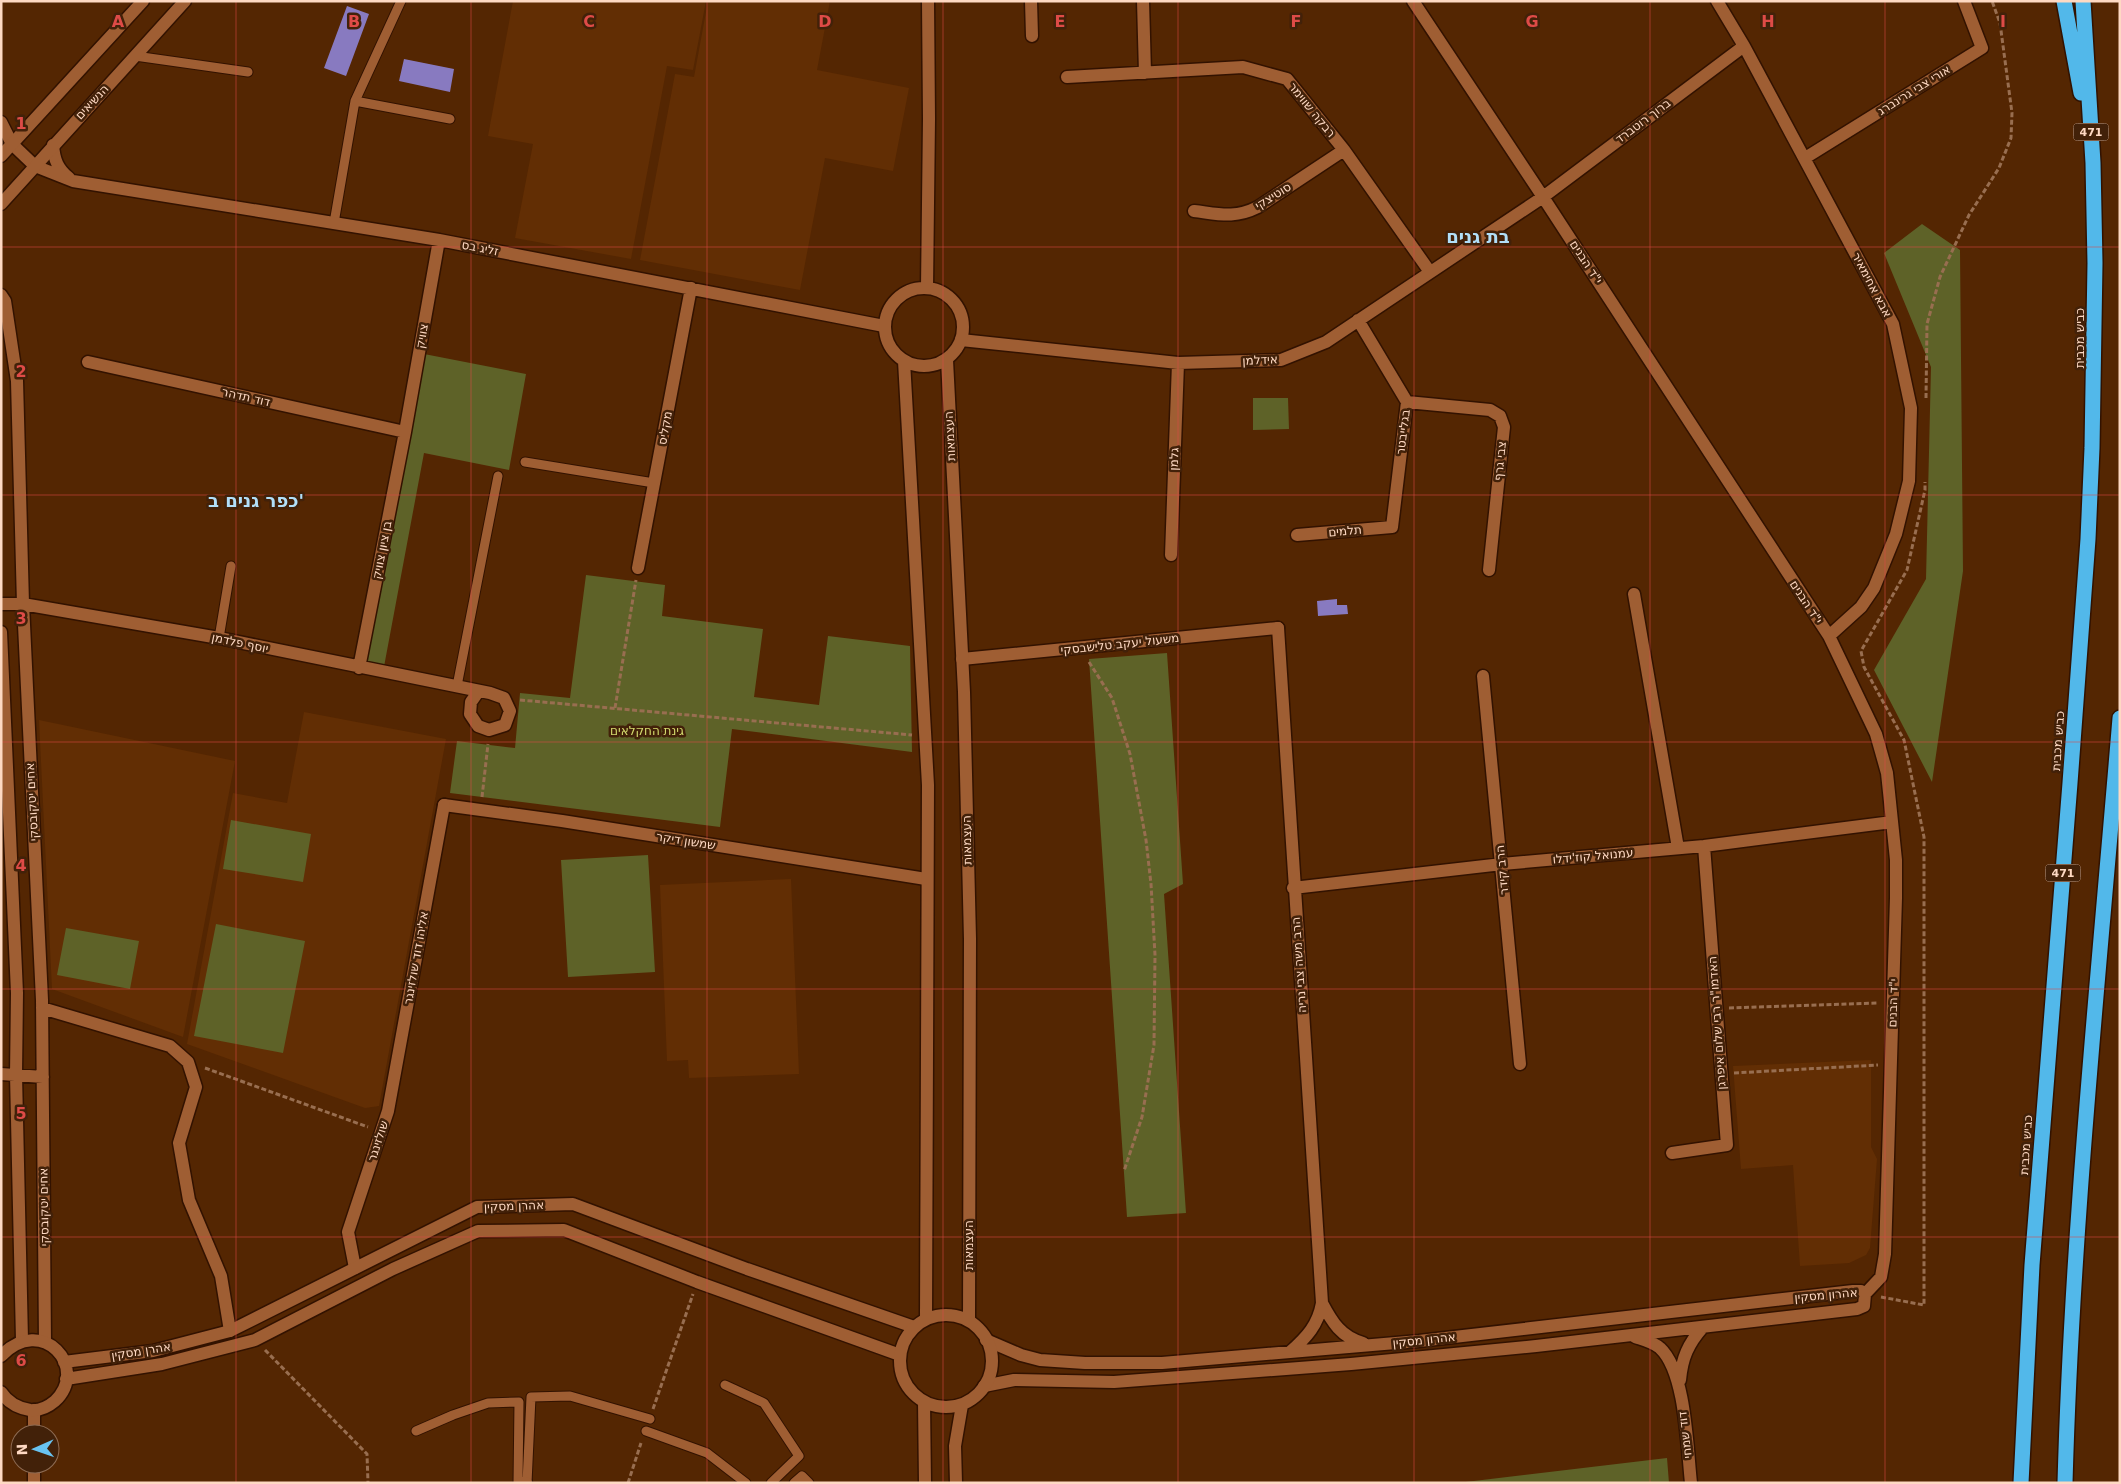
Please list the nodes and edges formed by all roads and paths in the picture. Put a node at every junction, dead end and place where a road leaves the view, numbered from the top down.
1 (143, 1) edge
2 (185, 1) edge
3 (401, 1) edge
4 (928, 1) edge
5 (1031, 1) edge
6 (1143, 1) edge
7 (1413, 1) edge
8 (1717, 1) edge
9 (1964, 1) edge
10 (1992, 1) edge
11 (2064, 1) edge
12 (2083, 1) edge
13 (1032, 36) dead end
14 (1744, 46) junction
15 (135, 56) junction
16 (248, 72) dead end
17 (1145, 73) junction
18 (1067, 77) dead end
19 (355, 102) junction
20 (450, 119) dead end
21 (1, 122) edge
22 (12, 144) junction
23 (52, 146) junction
24 (1344, 150) junction
25 (1, 156) edge
26 (1805, 158) junction
27 (2093, 163) junction
28 (35, 166) junction
29 (73, 182) junction
30 (1543, 197) junction
31 (1, 204) edge
32 (1194, 211) dead end
33 (334, 223) junction
34 (439, 240) junction
35 (1430, 272) junction
36 (690, 288) junction
37 (927, 288) junction
38 (1, 295) edge
39 (1358, 320) junction
40 (884, 326) junction
41 (961, 340) junction
42 (946, 360) junction
43 (904, 361) junction
44 (88, 362) dead end
45 (1178, 363) junction
46 (1407, 402) junction
47 (1926, 407) dead end
48 (405, 432) junction
49 (525, 462) dead end
50 (498, 476) dead end
51 (1925, 481) dead end
52 (654, 483) junction
53 (1392, 527) joint
54 (1297, 536) dead end
55 (1171, 555) dead end
56 (231, 566) dead end
57 (638, 568) joint
58 (1489, 570) dead end
59 (1634, 594) dead end
60 (1, 604) edge
61 (23, 604) junction
62 (1278, 628) joint
63 (1, 632) edge
64 (1829, 636) junction
65 (219, 638) junction
66 (1080, 648) junction
67 (962, 659) junction
68 (359, 668) junction
69 (1483, 676) dead end
70 (456, 686) junction
71 (478, 692) junction
72 (504, 698) junction
73 (615, 708) junction
74 (2120, 718) edge
75 (489, 730) junction
76 (925, 736) junction
77 (444, 805) joint
78 (480, 810) junction
79 (1892, 822) junction
80 (1704, 846) junction
81 (1678, 848) junction
82 (1502, 864) junction
83 (926, 879) junction
84 (1294, 888) junction
85 (1893, 1002) junction
86 (42, 1008) junction
87 (1716, 1009) junction
88 (188, 1062) junction
89 (1520, 1064) dead end
90 (1891, 1064) junction
91 (1, 1074) edge
92 (16, 1074) junction
93 (1721, 1074) junction
94 (42, 1077) junction
95 (388, 1110) joint
96 (381, 1132) junction
97 (1672, 1153) dead end
98 (1124, 1171) dead end
99 (355, 1268) junction
100 (698, 1282) junction
101 (1865, 1294) junction
102 (1322, 1302) junction
103 (926, 1319) junction
104 (969, 1321) junction
105 (914, 1327) junction
106 (1703, 1327) junction
107 (230, 1331) junction
108 (1630, 1336) junction
109 (22, 1340) junction
110 (255, 1340) junction
111 (986, 1340) junction
112 (45, 1342) junction
113 (1369, 1345) junction
114 (1290, 1352) junction
115 (900, 1355) junction
116 (1, 1356) edge
117 (64, 1362) junction
118 (66, 1379) junction
119 (725, 1386) dead end
120 (984, 1386) junction
121 (1680, 1388) junction
122 (1, 1392) edge
123 (924, 1402) junction
124 (962, 1405) junction
125 (34, 1410) junction
126 (650, 1419) joint
127 (34, 1424) edge
128 (416, 1431) dead end
129 (646, 1431) joint
130 (368, 1483) edge
131 (519, 1483) edge
132 (527, 1483) edge
133 (628, 1483) edge
134 (746, 1483) edge
135 (771, 1483) edge
136 (794, 1483) edge
137 (809, 1483) edge
138 (925, 1483) edge
139 (956, 1483) edge
140 (1691, 1483) edge
141 (2021, 1483) edge
142 (2065, 1483) edge

1 - 22 street
2 - 15 street, הנשיאים
3 - 19 lane
4 - 37 street
5 - 13 street
6 - 17 street
7 - 30 street, י"ד הבנים
8 - 14 street, אבא אחימאיר
9 - 26 street, אורי צבי גרינברג
10 - 47 path
11 - 27 highway
12 - 27 highway, כביש מכבית / 471
14 - 26 street, אבא אחימאיר
14 - 30 street, ברוך רוטברד
15 - 16 lane
15 - 23 street, הנשיאים
17 - 18 street, רבקה שווימר
17 - 24 street, רבקה שווימר
19 - 20 lane
19 - 33 lane
21 - 22 street, זליג בס
22 - 25 street
22 - 28 street, זליג בס
23 - 28 street, הנשיאים
23 - 29 street
24 - 32 street, סוטיצקי
24 - 35 street, רבקה שווימר
26 - 64 street, אבא אחימאיר
27 - 141 highway, כביש מכבית / 471
28 - 29 street, זליג בס
28 - 31 street, הנשיאים
29 - 33 street, זליג בס
30 - 35 street, אידלמן
30 - 64 street, י"ד הבנים
33 - 34 street, זליג בס
34 - 36 street, זליג בס
34 - 48 street, צוויק
35 - 39 street, אידלמן
36 - 40 street, זליג בס
36 - 52 street, מקליס
37 - 40 street
37 - 41 street
38 - 61 street, אחים יטקובסקי
39 - 45 street, אידלמן
39 - 46 street, בגלייבטר
40 - 43 street
41 - 42 street
41 - 45 street, אידלמן
42 - 43 street
42 - 67 street, העצמאות
43 - 76 street
44 - 48 street, דוד תדהר
45 - 55 street, גלמן
46 - 53 street, בגלייבטר
46 - 58 street, צבי גרף
48 - 68 street, בן ציון צוויק
49 - 52 lane
50 - 70 lane
51 - 101 path
52 - 57 street, מקליס
53 - 54 street, תלמים
56 - 65 lane
57 - 73 path
59 - 81 street
60 - 61 street, יוסף פלדמן
61 - 65 street, יוסף פלדמן
61 - 86 street, אחים יטקובסקי
62 - 66 street, משעול יעקב טלישבסקי
62 - 84 street, הרב משה צבי נריה
63 - 92 street, אחים יטקובסקי
64 - 79 street, י"ד הבנים
65 - 68 street, יוסף פלדמן
66 - 67 street, משעול יעקב טלישבסקי
66 - 98 path
67 - 104 street, העצמאות
68 - 70 street, יוסף פלדמן
69 - 82 street, הרב קידר
70 - 71 street, יוסף פלדמן
71 - 72 street, יוסף פלדמן
71 - 75 street
72 - 73 path
72 - 75 street
73 - 76 path
74 - 142 highway
75 - 78 path
76 - 83 street
77 - 78 street, שמשון דיקר
77 - 95 street, אליהו דוד שולזינגר
78 - 83 street, שמשון דיקר
79 - 80 street, עמנואל קוז'ידלו
79 - 85 street, י"ד הבנים
80 - 81 street, עמנואל קוז'ידלו
80 - 87 street, האדמו"ר רבי שלום איפרגן
81 - 82 street, עמנואל קוז'ידלו
82 - 84 street, עמנואל קוז'ידלו
82 - 89 street, הרב קידר
83 - 103 street
84 - 102 street, הרב משה צבי נריה
85 - 87 path
85 - 90 street, י"ד הבנים
86 - 88 street
86 - 94 street, אחים יטקובסקי
87 - 93 street, האדמו"ר רבי שלום איפרגן
88 - 96 path
88 - 107 street
90 - 93 path
90 - 101 street, י"ד הבנים
91 - 92 street
92 - 94 street
92 - 109 street, אחים יטקובסקי
93 - 97 street, האדמו"ר רבי שלום איפרגן
94 - 112 street, אחים יטקובסקי
95 - 96 street, שולזינגר
96 - 99 street, שולזינגר
99 - 105 street, אהרן מסקין
99 - 107 street, אהרן מסקין
100 - 110 street, אהרן מסקין
100 - 115 street, אהרן מסקין
100 - 126 path
101 - 106 street, אהרון מסקין
101 - 113 street, אהרון מסקין
102 - 113 street, הרב משה צבי נריה
102 - 114 street, הרב משה צבי נריה
103 - 104 street
103 - 105 street
104 - 111 street
105 - 115 street
106 - 108 street, אהרון מסקין
106 - 121 street, דוד שמחי
107 - 117 street, אהרן מסקין
108 - 120 street, אהרון מסקין
108 - 121 street, דוד שמחי
109 - 112 street
109 - 116 street
110 - 118 street, אהרן מסקין
110 - 130 path
111 - 114 street, אהרון מסקין
111 - 120 street
112 - 117 street
113 - 114 street, אהרון מסקין
115 - 123 street
117 - 118 street
118 - 125 street
119 - 135 lane
120 - 124 street
121 - 140 street, דוד שמחי
122 - 125 street
123 - 124 street
123 - 138 street
124 - 139 street
125 - 127 street
126 - 132 lane
128 - 131 lane
129 - 133 path
129 - 134 lane
131 - 132 street
136 - 137 lane

